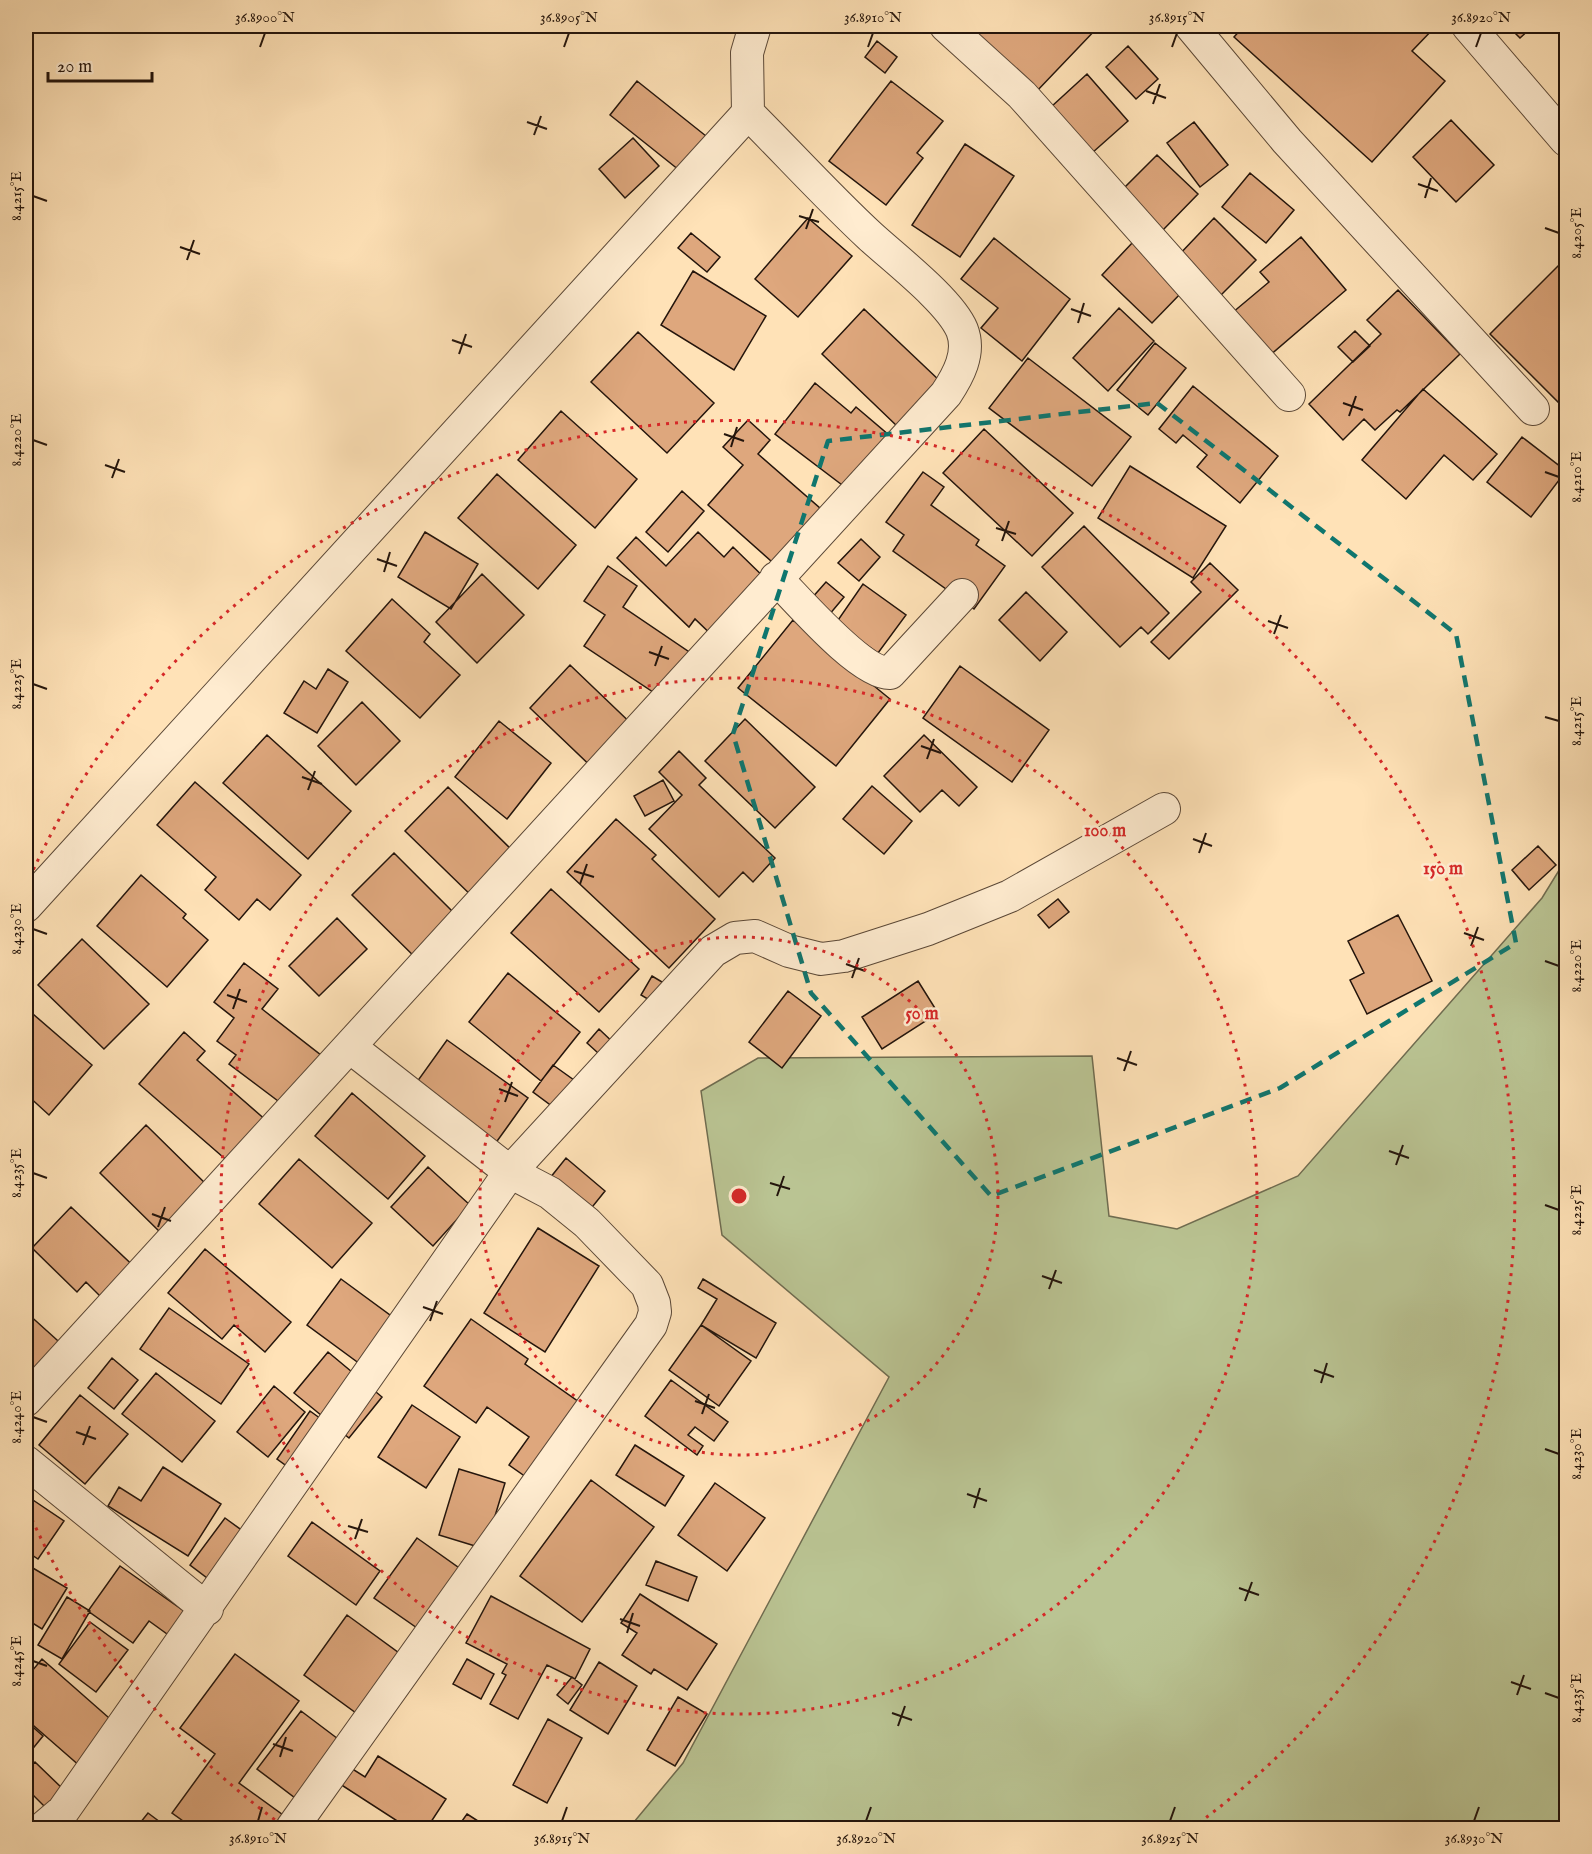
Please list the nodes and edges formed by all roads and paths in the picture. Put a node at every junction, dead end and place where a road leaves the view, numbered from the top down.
1 (754, 26) edge
2 (946, 26) edge
3 (1191, 26) edge
4 (1468, 26) edge
5 (748, 113) junction
6 (1566, 140) edge
7 (1288, 395) dead end
8 (1533, 409) dead end
9 (776, 578) junction
10 (962, 595) dead end
11 (1164, 809) dead end
12 (26, 906) edge
13 (350, 1047) junction
14 (510, 1172) junction
15 (26, 1400) edge
16 (26, 1462) edge
17 (207, 1609) junction
18 (63, 1823) edge
19 (292, 1828) edge

1 - 5 street
2 - 7 street
3 - 8 street
4 - 6 street
5 - 9 street
5 - 12 street
9 - 10 street
9 - 13 street
11 - 14 street
13 - 14 street
13 - 15 street
14 - 17 street
14 - 19 street
16 - 17 street
17 - 18 street

